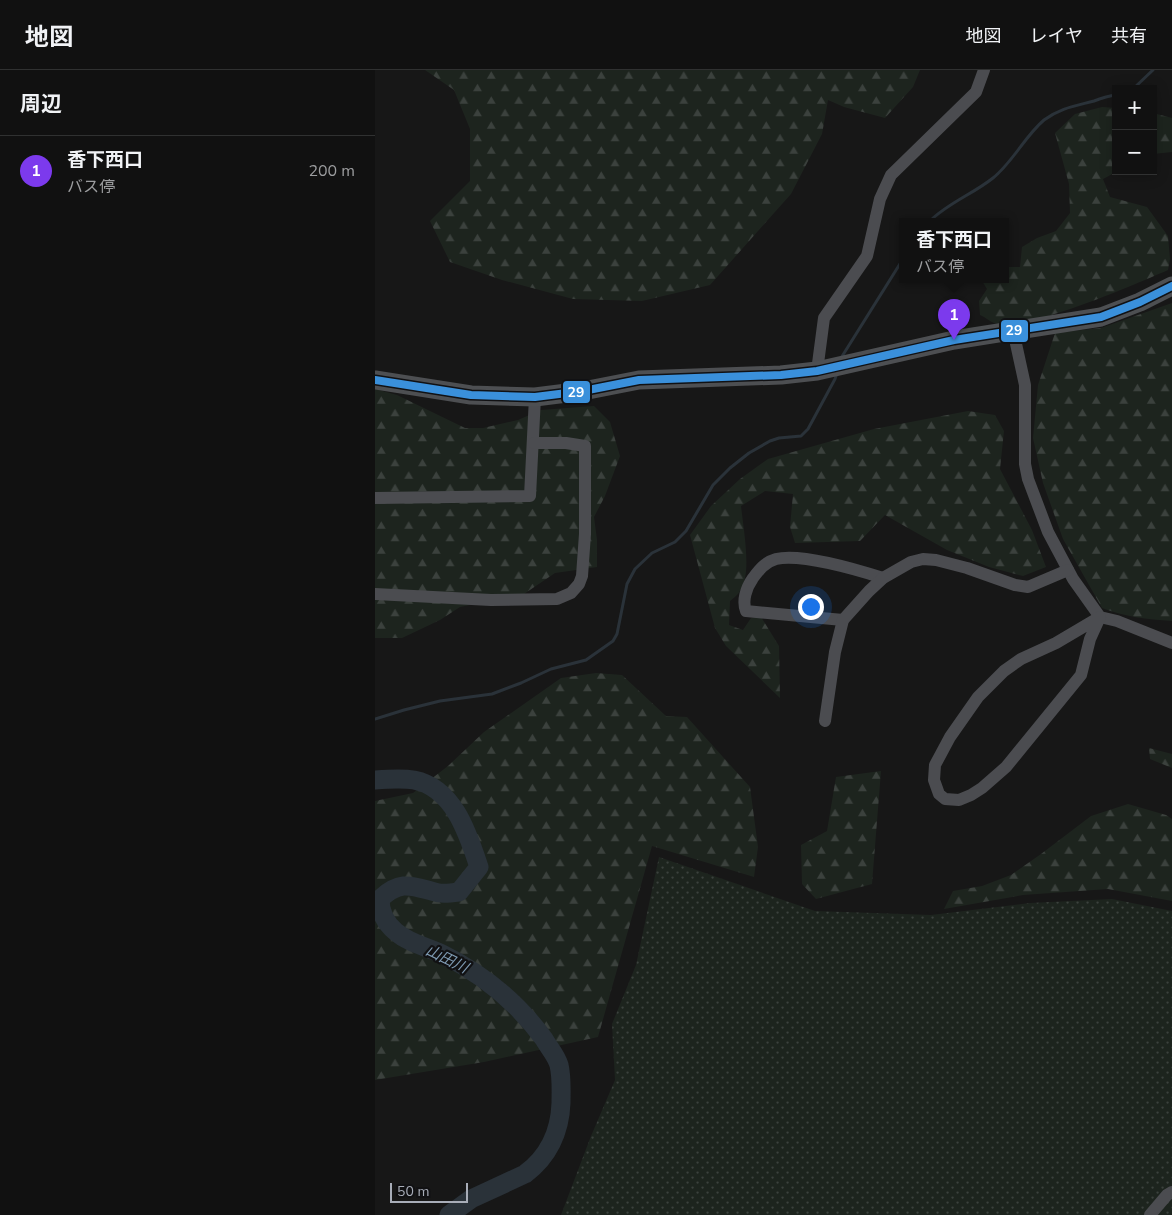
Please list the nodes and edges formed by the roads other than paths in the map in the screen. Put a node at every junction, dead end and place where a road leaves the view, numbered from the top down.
1 (984, 70) edge
2 (1172, 286) edge
3 (1013, 330) junction
4 (830, 368) junction
5 (375, 380) edge
6 (535, 397) junction
7 (534, 444) junction
8 (375, 498) edge
9 (1068, 570) junction
10 (883, 578) junction
11 (375, 594) edge
12 (1100, 617) junction
13 (843, 620) junction
14 (1172, 643) edge
15 (825, 720) dead end
16 (1172, 1192) edge
17 (1150, 1215) edge

1 - 4 street
2 - 3 main road
3 - 4 main road
3 - 9 street
4 - 6 main road
5 - 6 main road
6 - 7 street
7 - 8 street
7 - 11 street
9 - 10 street
9 - 12 street
10 - 13 street
10 - 13 street
12 - 12 street
12 - 14 street
13 - 15 street
16 - 17 street

